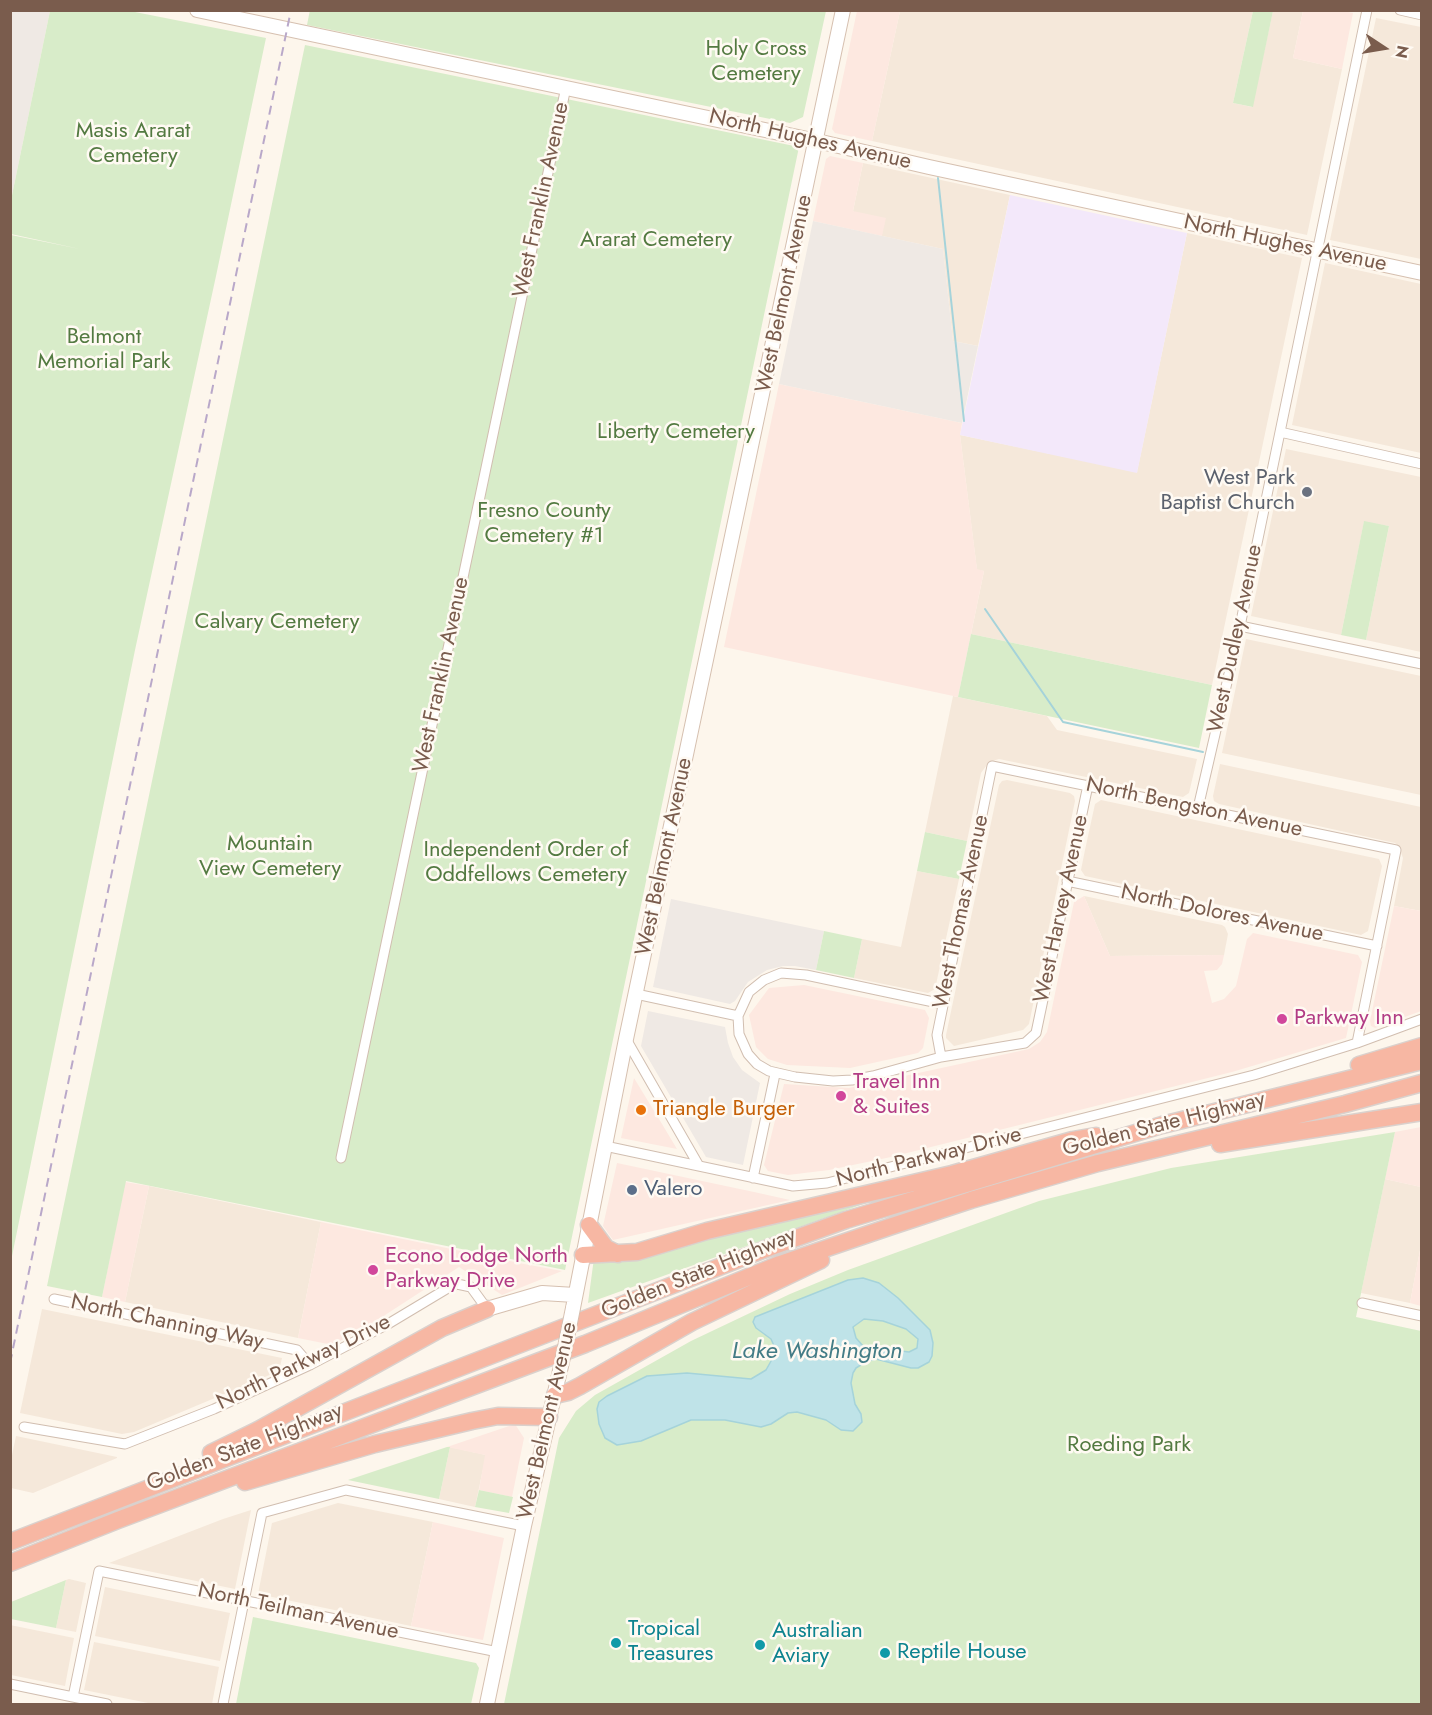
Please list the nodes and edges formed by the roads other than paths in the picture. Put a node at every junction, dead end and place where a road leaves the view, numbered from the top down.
1 (197, 10) edge
2 (843, 10) edge
3 (1367, 10) edge
4 (1400, 10) edge
5 (1422, 15) edge
6 (566, 87) junction
7 (817, 141) junction
8 (1317, 251) junction
9 (1422, 273) edge
10 (1280, 432) junction
11 (1422, 464) edge
12 (1240, 626) junction
13 (1422, 664) edge
14 (992, 766) joint
15 (1088, 785) junction
16 (1198, 808) junction
17 (1068, 881) junction
18 (1377, 946) junction
19 (636, 994) junction
20 (943, 1004) junction
21 (738, 1016) junction
22 (1422, 1019) edge
23 (626, 1039) junction
24 (1357, 1043) junction
25 (1422, 1046) edge
26 (940, 1058) junction
27 (1422, 1061) edge
28 (775, 1074) junction
29 (1422, 1083) edge
30 (1306, 1090) junction
31 (1422, 1112) edge
32 (1162, 1125) junction
33 (605, 1146) junction
34 (341, 1158) dead end
35 (1098, 1163) junction
36 (699, 1166) junction
37 (753, 1178) junction
38 (589, 1225) junction
39 (892, 1226) junction
40 (619, 1254) junction
41 (583, 1255) junction
42 (54, 1299) dead end
43 (574, 1302) junction
44 (1362, 1304) dead end
45 (487, 1309) junction
46 (1422, 1316) edge
47 (310, 1365) junction
48 (555, 1395) junction
49 (549, 1417) junction
50 (24, 1427) dead end
51 (135, 1493) junction
52 (117, 1520) junction
53 (524, 1526) junction
54 (10, 1542) edge
55 (10, 1563) edge
56 (244, 1601) junction
57 (498, 1652) junction
58 (10, 1684) edge
59 (73, 1697) junction
60 (107, 1704) edge
61 (223, 1704) edge
62 (487, 1704) edge

1 - 6 main road, North Hughes Avenue
2 - 7 main road, West Belmont Avenue
3 - 8 street, West Dudley Avenue
4 - 5 street
6 - 7 main road, North Hughes Avenue
6 - 34 street, West Franklin Avenue
7 - 8 main road, North Hughes Avenue
7 - 19 main road, West Belmont Avenue
8 - 9 main road, North Hughes Avenue
8 - 10 street, West Dudley Avenue
10 - 11 street
10 - 12 street, West Dudley Avenue
12 - 13 street
12 - 16 street, West Dudley Avenue
14 - 15 street, North Bengston Avenue
14 - 20 street, West Thomas Avenue
15 - 16 street, North Bengston Avenue
15 - 17 street, West Harvey Avenue
16 - 18 street, North Bengston Avenue
17 - 18 street, North Dolores Avenue
17 - 26 street, West Harvey Avenue
18 - 24 street
19 - 21 street
19 - 23 main road, West Belmont Avenue
20 - 21 street
20 - 26 street, West Thomas Avenue
21 - 28 street
22 - 24 street, North Parkway Drive
23 - 33 main road, West Belmont Avenue
23 - 36 street
24 - 37 street, North Parkway Drive
25 - 30 highway
26 - 28 street
27 - 30 highway, Golden State Highway
28 - 37 street
29 - 35 highway, Golden State Highway
30 - 32 highway, Golden State Highway
31 - 35 highway
32 - 40 highway
32 - 51 highway, Golden State Highway
33 - 36 street, North Parkway Drive
33 - 38 main road, West Belmont Avenue
35 - 39 highway, Golden State Highway
36 - 37 street, North Parkway Drive
38 - 40 highway
38 - 41 main road, West Belmont Avenue
39 - 48 highway
39 - 52 highway, Golden State Highway
40 - 41 highway
41 - 43 main road, West Belmont Avenue
42 - 47 street, North Channing Way
43 - 45 main road
43 - 48 main road, West Belmont Avenue, bridge
44 - 46 street
45 - 47 street, North Parkway Drive
45 - 51 highway
47 - 50 street, North Parkway Drive
48 - 49 main road, West Belmont Avenue
49 - 52 highway
49 - 53 main road, West Belmont Avenue
51 - 54 highway, Golden State Highway
52 - 55 highway, Golden State Highway
53 - 56 street
53 - 57 main road, West Belmont Avenue
56 - 57 street, North Teilman Avenue
56 - 59 street, North Teilman Avenue
56 - 61 street
57 - 62 main road, West Belmont Avenue
58 - 59 street
59 - 60 street

